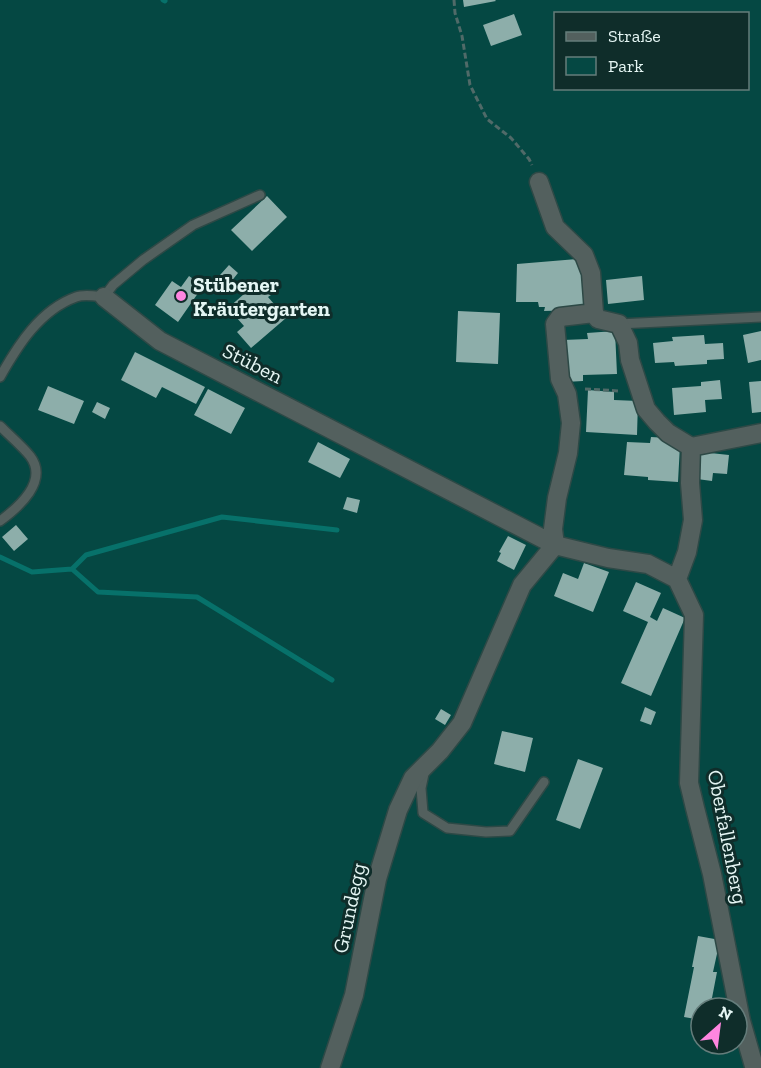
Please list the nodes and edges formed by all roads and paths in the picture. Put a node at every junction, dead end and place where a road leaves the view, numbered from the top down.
1 (454, 0) edge
2 (539, 182) joint
3 (260, 195) dead end
4 (104, 297) junction
5 (594, 313) junction
6 (761, 317) edge
7 (619, 324) junction
8 (0, 377) edge
9 (640, 392) junction
10 (568, 400) junction
11 (0, 426) edge
12 (761, 433) edge
13 (692, 447) junction
14 (0, 521) edge
15 (555, 545) junction
16 (677, 579) junction
17 (426, 764) junction
18 (544, 782) dead end
19 (330, 1068) edge
20 (756, 1068) edge

1 - 2 path
2 - 5 street
3 - 4 lane
4 - 8 lane
4 - 15 street, Stüben
5 - 7 street
5 - 10 street
6 - 7 lane
7 - 9 street
9 - 10 path
9 - 13 street
10 - 15 street
11 - 14 lane
12 - 13 street
13 - 16 street
15 - 16 street, Stüben
15 - 17 street
16 - 20 street, Oberfallenberg
17 - 18 lane
17 - 19 street, Grundegg

